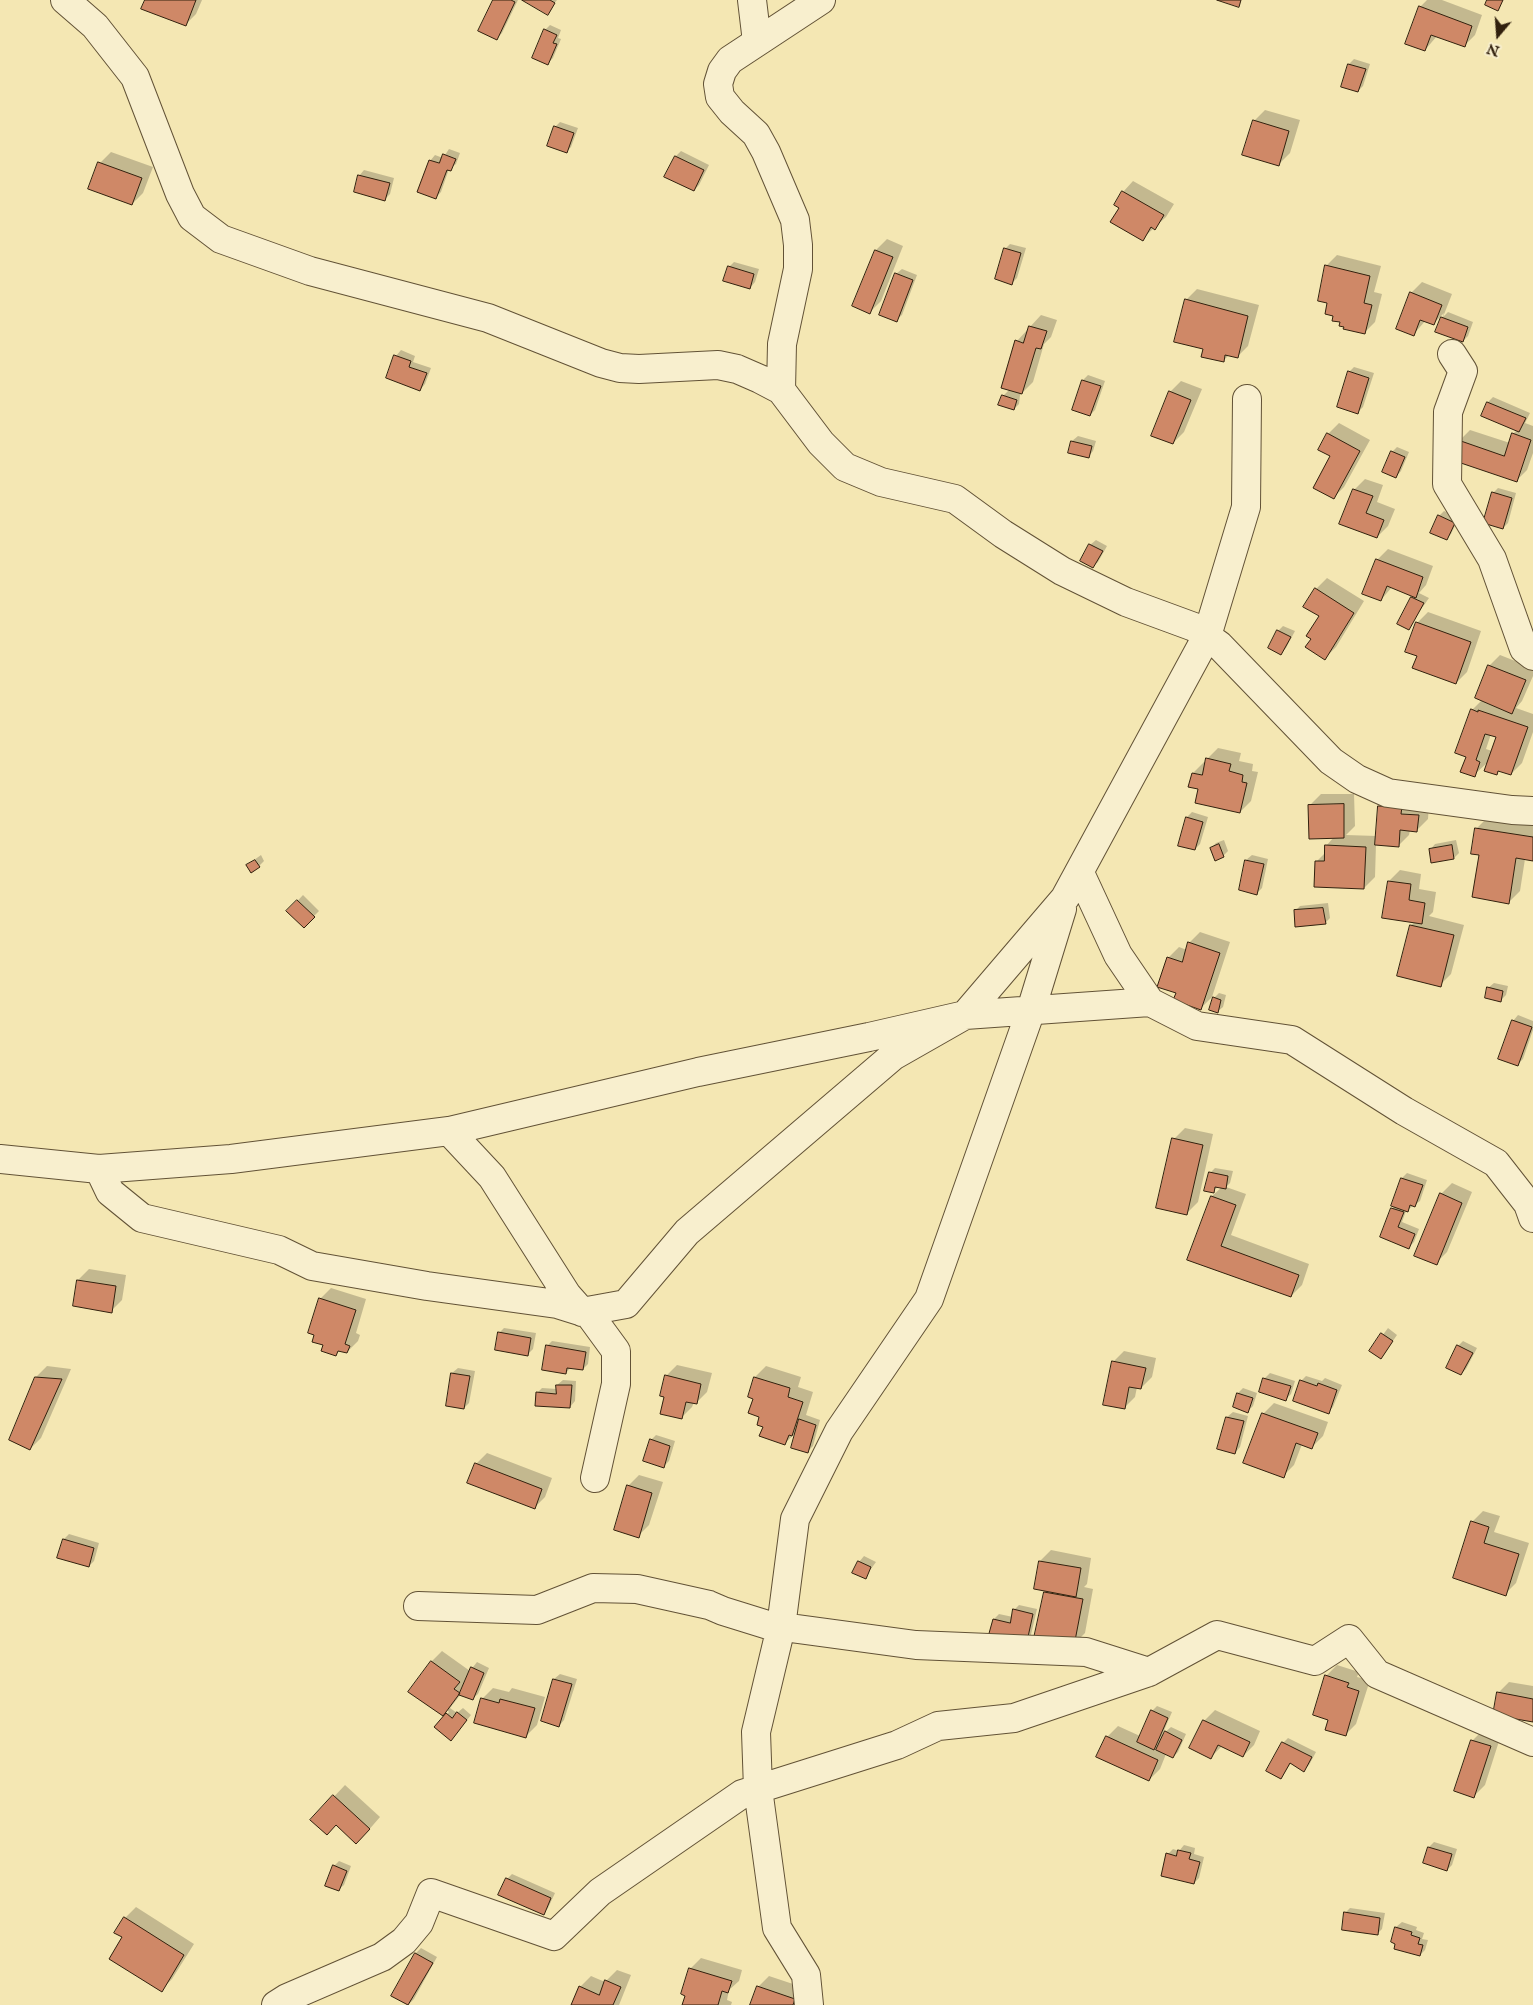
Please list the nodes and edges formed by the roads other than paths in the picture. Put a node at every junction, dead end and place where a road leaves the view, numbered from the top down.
1 (65, 0) edge
2 (752, 0) edge
3 (821, 0) edge
4 (757, 42) junction
5 (1452, 354) dead end
6 (781, 390) junction
7 (1247, 399) dead end
8 (1207, 636) junction
9 (1533, 656) edge
10 (1533, 811) edge
11 (1080, 872) junction
12 (1065, 898) junction
13 (1150, 1002) junction
14 (1031, 1010) junction
15 (965, 1015) junction
16 (449, 1131) junction
17 (0, 1159) edge
18 (99, 1170) junction
19 (1533, 1218) edge
20 (582, 1312) junction
21 (595, 1478) dead end
22 (418, 1606) dead end
23 (781, 1627) junction
24 (1148, 1672) junction
25 (1533, 1742) edge
26 (758, 1789) junction
27 (276, 2005) edge
28 (809, 2005) edge

1 - 6 street
2 - 4 street
3 - 4 street
4 - 6 street
5 - 9 street
6 - 8 street
7 - 8 street
8 - 10 street
8 - 11 street
11 - 12 street
11 - 13 street
12 - 14 street
12 - 15 street
13 - 14 street
13 - 19 street
14 - 15 street
14 - 23 street
15 - 16 street
15 - 20 street
16 - 18 street
16 - 20 street
17 - 18 street
18 - 20 street
20 - 21 street
22 - 23 street
23 - 24 street
23 - 26 street
24 - 25 street
24 - 26 street
26 - 27 street
26 - 28 street

